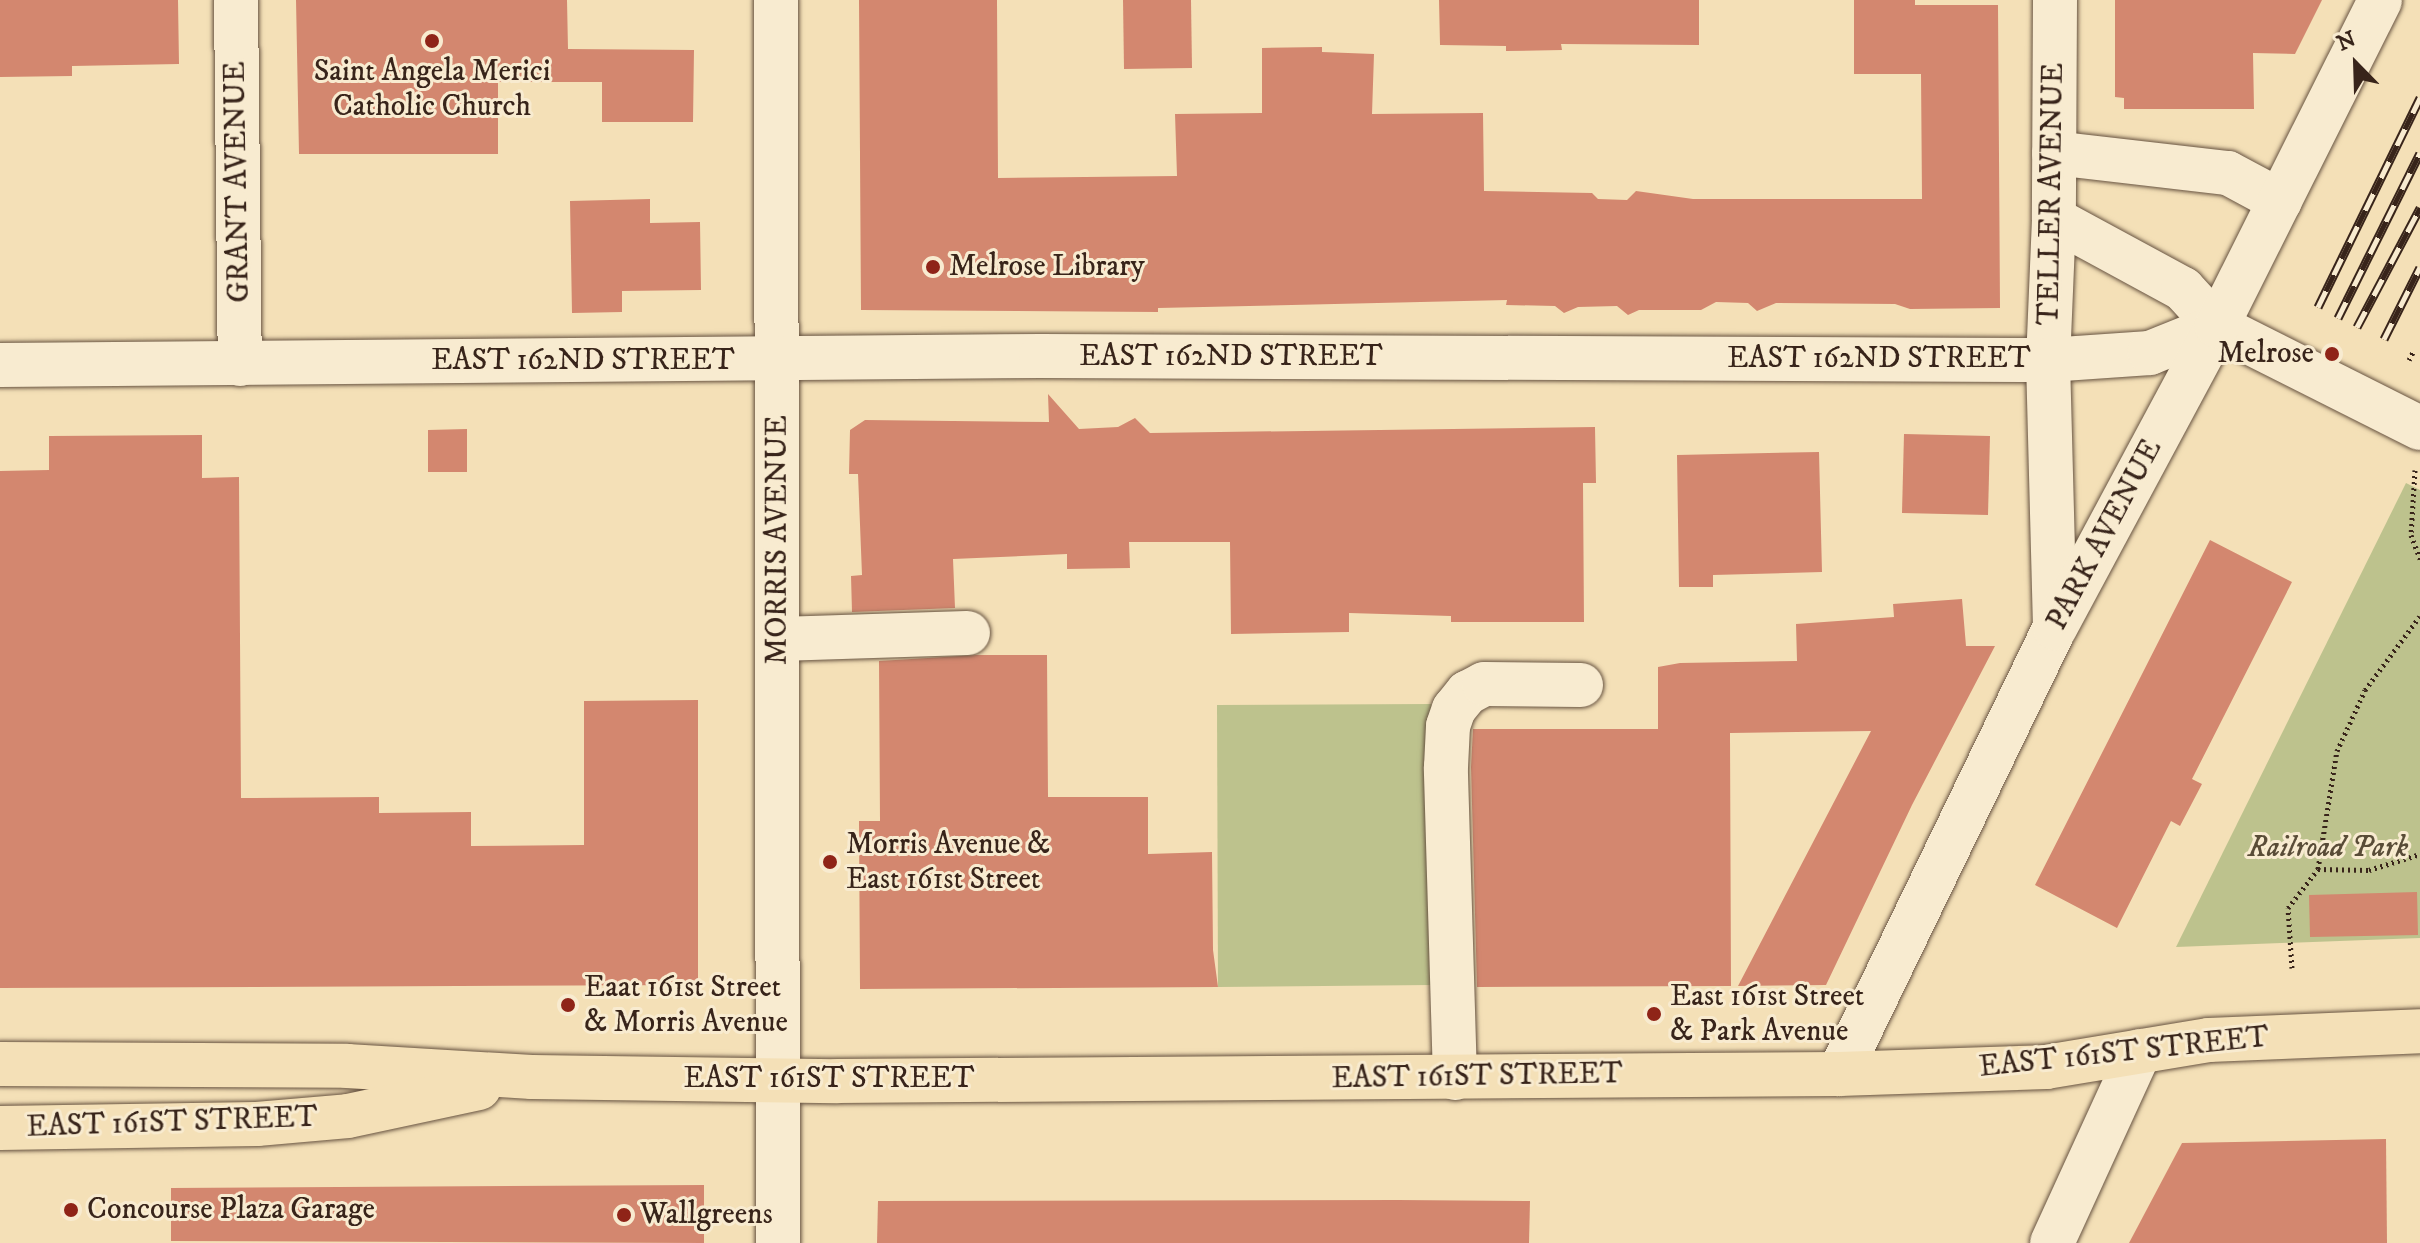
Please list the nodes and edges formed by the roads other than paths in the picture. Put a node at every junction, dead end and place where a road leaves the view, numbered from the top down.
1 (236, 0) edge
2 (776, 0) edge
3 (2055, 0) edge
4 (2380, 0) edge
5 (2054, 153) junction
6 (2280, 201) junction
7 (2054, 219) junction
8 (2217, 326) junction
9 (777, 360) junction
10 (2048, 360) junction
11 (240, 364) junction
12 (0, 365) edge
13 (2417, 447) edge
14 (2055, 628) junction
15 (968, 633) dead end
16 (778, 639) junction
17 (1581, 685) dead end
18 (2420, 1031) edge
19 (2140, 1051) junction
20 (0, 1064) edge
21 (1839, 1074) junction
22 (532, 1077) junction
23 (1455, 1078) junction
24 (777, 1079) junction
25 (0, 1128) edge
26 (778, 1243) edge
27 (2052, 1243) edge

1 - 11 street, GRANT AVENUE
2 - 9 street, MORRIS AVENUE
3 - 5 street, TELLER AVENUE
4 - 6 street, PARK AVENUE
5 - 6 street
5 - 7 street, TELLER AVENUE
6 - 8 street, PARK AVENUE
7 - 8 street
7 - 10 street, TELLER AVENUE
8 - 10 street, EAST 162ND STREET
8 - 13 street
8 - 14 street, PARK AVENUE
9 - 10 street, EAST 162ND STREET
9 - 11 street, EAST 162ND STREET
9 - 16 street, MORRIS AVENUE
10 - 14 street, TELLER AVENUE
11 - 12 street, EAST 162ND STREET
14 - 21 street, PARK AVENUE
15 - 16 street
16 - 24 street, MORRIS AVENUE
17 - 23 street
18 - 19 main road, EAST 161ST STREET
19 - 21 main road, EAST 161ST STREET
19 - 27 street
20 - 22 main road, EAST 161ST STREET
21 - 23 main road, EAST 161ST STREET
22 - 24 main road, EAST 161ST STREET
22 - 25 main road, EAST 161ST STREET
23 - 24 main road, EAST 161ST STREET
24 - 26 street, MORRIS AVENUE

